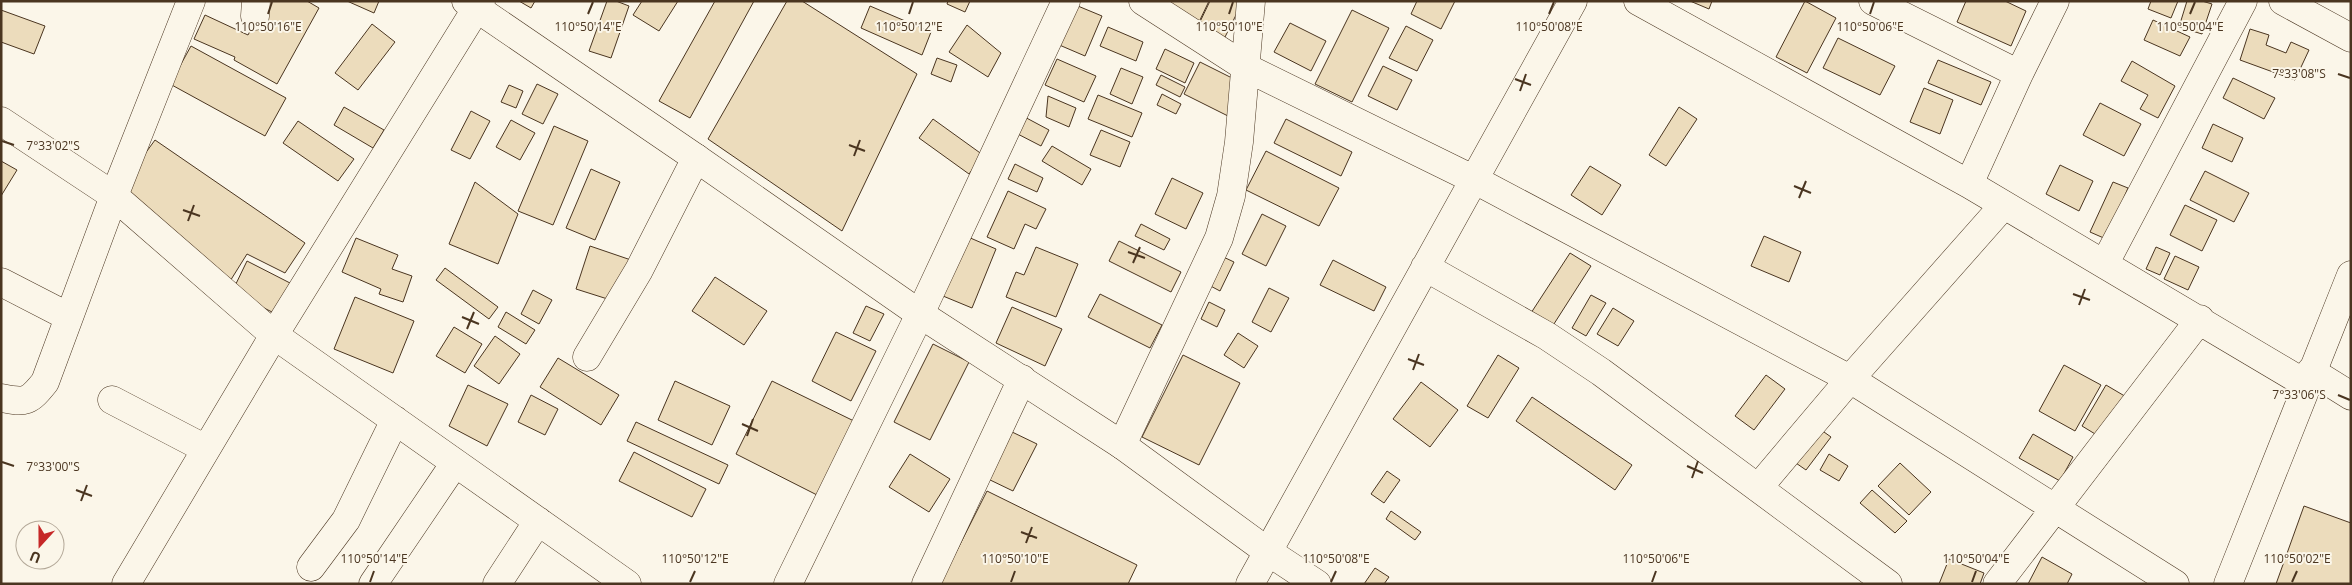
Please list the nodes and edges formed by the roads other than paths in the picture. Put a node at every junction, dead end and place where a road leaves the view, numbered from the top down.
1 (191, 1) edge
2 (1066, 1) edge
3 (1143, 1) edge
4 (1251, 1) edge
5 (1573, 1) edge
6 (1638, 1) edge
7 (1873, 1) edge
8 (2055, 1) edge
9 (2243, 1) edge
10 (2283, 1) edge
11 (474, 4) edge
12 (2351, 38) edge
13 (1247, 68) junction
14 (2019, 74) junction
15 (1, 121) edge
16 (696, 158) junction
17 (1475, 180) junction
18 (1969, 184) junction
19 (114, 196) junction
20 (2003, 206) junction
21 (2105, 263) junction
22 (1425, 267) junction
23 (2351, 275) edge
24 (1, 282) edge
25 (920, 314) junction
26 (70, 317) junction
27 (2200, 320) junction
28 (274, 335) junction
29 (587, 357) dead end
30 (2308, 378) junction
31 (1022, 379) junction
32 (1850, 379) junction
33 (2351, 396) edge
34 (1, 398) edge
35 (112, 400) dead end
36 (395, 420) junction
37 (1122, 445) junction
38 (206, 449) junction
39 (455, 463) junction
40 (1758, 488) junction
41 (2055, 508) junction
42 (538, 521) junction
43 (1268, 551) junction
44 (311, 567) dead end
45 (126, 584) edge
46 (373, 584) edge
47 (497, 584) edge
48 (627, 584) edge
49 (788, 584) edge
50 (926, 584) edge
51 (1250, 584) edge
52 (1317, 584) edge
53 (1888, 584) edge
54 (1997, 584) edge
55 (2175, 584) edge
56 (2228, 584) edge

1 - 19 street
2 - 25 street
3 - 13 street
4 - 13 street
5 - 17 street
6 - 18 street
7 - 14 street
8 - 14 street
9 - 21 street
10 - 12 street
11 - 16 street
11 - 28 street
13 - 17 street
13 - 37 street
14 - 18 street
15 - 19 street
16 - 25 street
16 - 29 street
17 - 22 street
17 - 32 street
18 - 20 street
19 - 26 street
19 - 28 street
20 - 21 street
20 - 32 street
21 - 27 street
22 - 40 street
22 - 43 street
23 - 30 street
24 - 26 street
25 - 31 street
25 - 49 street
26 - 34 street
27 - 30 street
27 - 41 street
28 - 36 street
28 - 38 street
30 - 33 street
30 - 56 street
31 - 37 street
31 - 50 street
32 - 40 street
32 - 41 street
35 - 38 street
36 - 39 street
36 - 44 street
37 - 43 street
38 - 45 street
39 - 42 street
39 - 46 street
40 - 53 street
41 - 54 street
41 - 55 street
42 - 47 street
42 - 48 street
43 - 51 street
43 - 52 street

